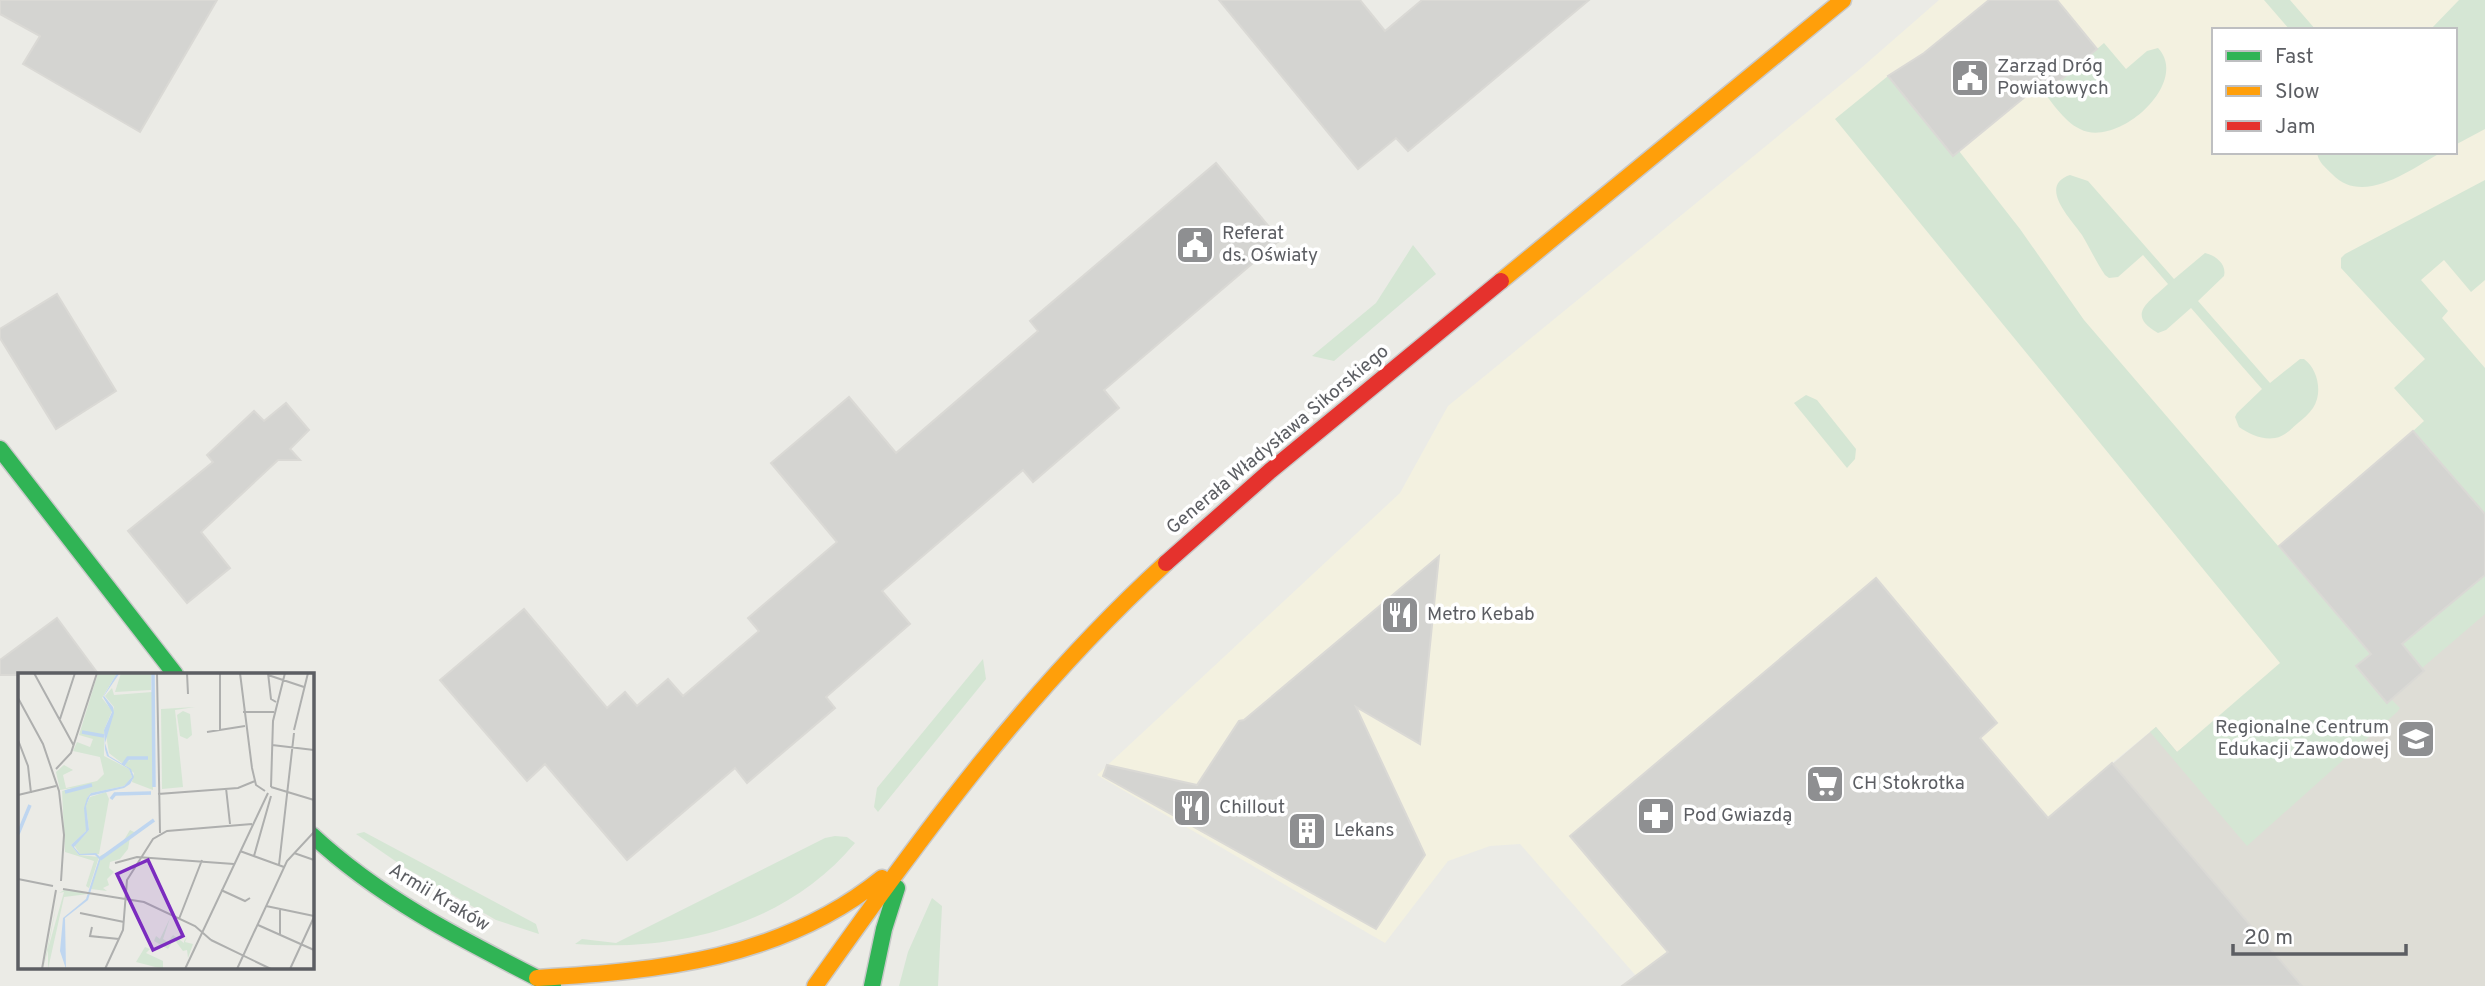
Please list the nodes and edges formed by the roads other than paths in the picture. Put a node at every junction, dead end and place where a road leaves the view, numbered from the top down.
1 (1843, 0) edge
2 (0, 449) edge
3 (174, 673) edge
4 (313, 836) edge
5 (907, 856) junction
6 (541, 982) edge
7 (553, 986) edge
8 (815, 986) edge
9 (872, 986) edge

1 - 5 street, Generała Władysława Sikorskiego
2 - 3 street
4 - 6 street, Armii Kraków
5 - 6 street
5 - 8 street, Generała Władysława Sikorskiego
5 - 9 street
6 - 7 street, Armii Kraków

